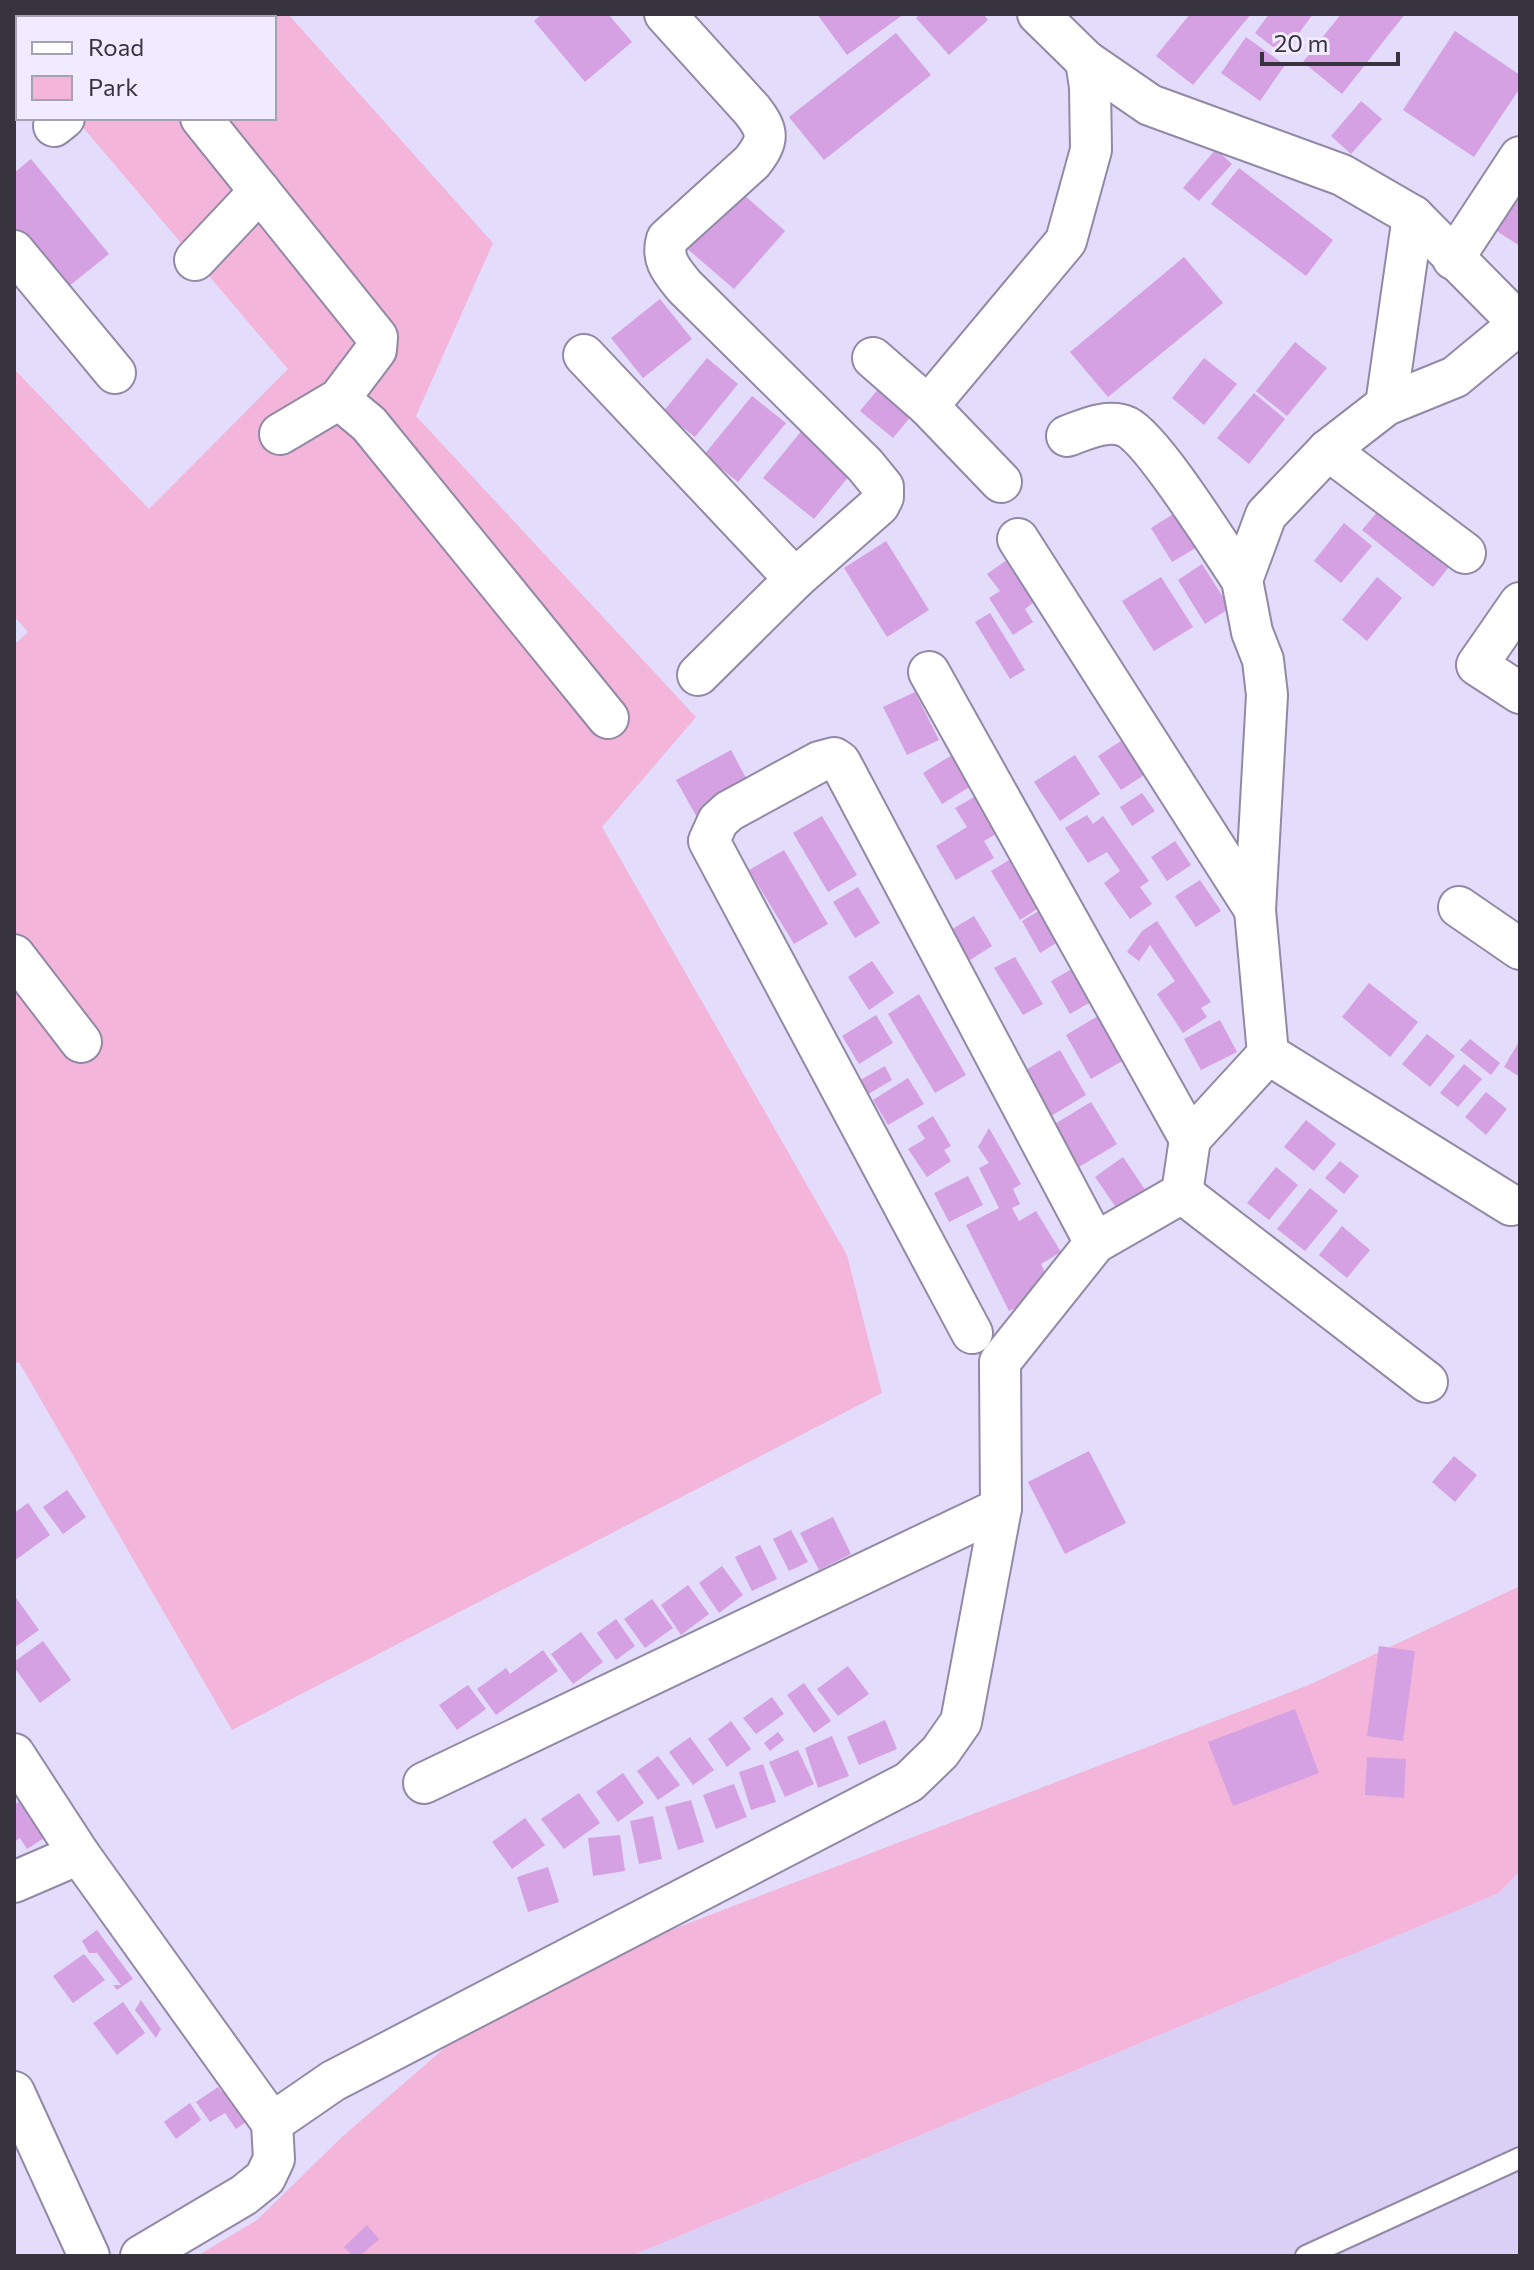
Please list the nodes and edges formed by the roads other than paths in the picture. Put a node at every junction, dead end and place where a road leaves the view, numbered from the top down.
1 (665, 14) edge
2 (1054, 20) edge
3 (1086, 61) junction
4 (203, 120) edge
5 (1520, 157) edge
6 (260, 191) junction
7 (1413, 216) junction
8 (14, 251) edge
9 (1453, 259) junction
10 (195, 260) dead end
11 (1520, 324) edge
12 (584, 355) dead end
13 (873, 358) dead end
14 (115, 373) dead end
15 (339, 399) junction
16 (1386, 405) junction
17 (928, 406) junction
18 (280, 434) dead end
19 (1067, 436) dead end
20 (1328, 450) junction
21 (1001, 482) dead end
22 (1018, 539) dead end
23 (1465, 553) dead end
24 (795, 579) junction
25 (1242, 580) junction
26 (1520, 603) edge
27 (929, 672) dead end
28 (698, 675) dead end
29 (1520, 693) edge
30 (608, 718) dead end
31 (1459, 907) dead end
32 (1255, 910) junction
33 (1520, 949) edge
34 (14, 955) edge
35 (81, 1042) dead end
36 (1268, 1054) junction
37 (1190, 1139) junction
38 (1182, 1193) junction
39 (1511, 1205) dead end
40 (1095, 1243) junction
41 (972, 1333) dead end
42 (1427, 1382) dead end
43 (1001, 1508) junction
44 (14, 1754) edge
45 (424, 1783) dead end
46 (79, 1854) junction
47 (14, 1882) edge
48 (14, 2092) edge
49 (272, 2123) junction
50 (1520, 2158) edge
51 (89, 2256) edge
52 (141, 2256) edge
53 (1306, 2256) edge

1 - 24 street
2 - 3 street
3 - 7 street
3 - 17 street
4 - 6 street
5 - 9 street
6 - 10 street
6 - 15 street
7 - 9 street
7 - 16 street
8 - 14 street
9 - 11 street
11 - 16 street
12 - 24 street
13 - 17 street
15 - 18 street
15 - 30 street
16 - 20 street
17 - 21 street
19 - 25 street
20 - 23 street
20 - 25 street
22 - 32 street
24 - 28 street
25 - 32 street
26 - 29 street
27 - 37 street
31 - 33 street
32 - 36 street
34 - 35 street
36 - 37 street
36 - 39 street
37 - 38 street
38 - 40 street
38 - 42 street
40 - 41 street
40 - 43 street
43 - 45 street
43 - 49 street
44 - 46 street
46 - 47 street
46 - 49 street
48 - 51 street
49 - 52 street
50 - 53 lane

